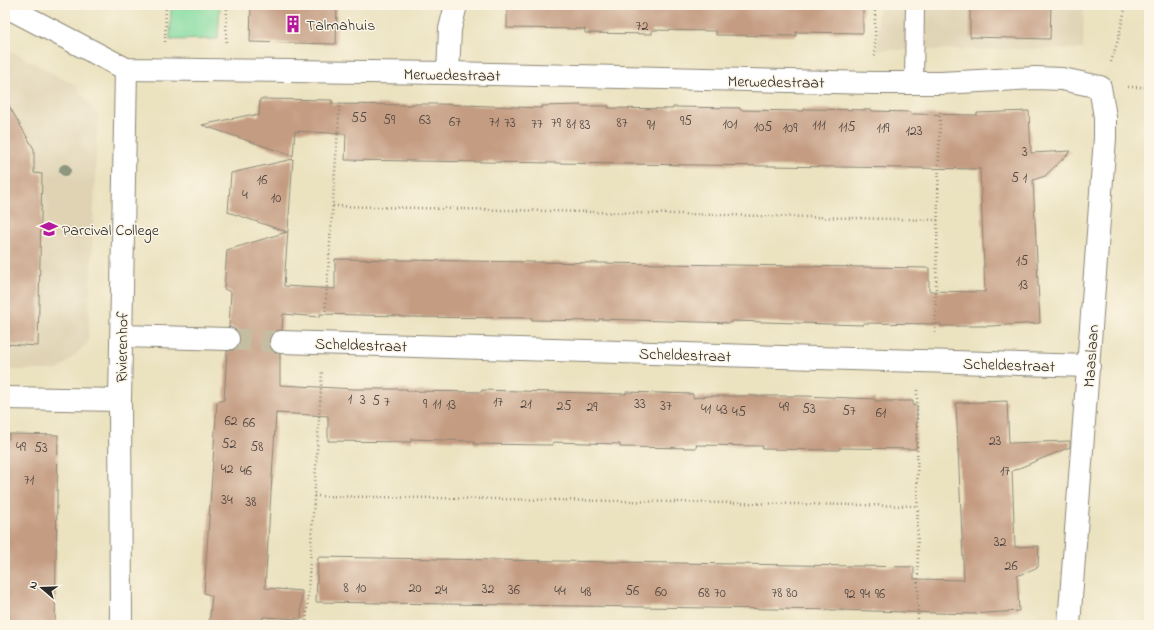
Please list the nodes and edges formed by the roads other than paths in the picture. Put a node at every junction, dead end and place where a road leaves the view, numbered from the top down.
1 (456, 5) edge
2 (915, 5) edge
3 (5, 6) edge
4 (126, 69) junction
5 (448, 73) junction
6 (914, 82) junction
7 (1100, 87) joint
8 (122, 336) junction
9 (228, 339) tunnel mouth
10 (281, 342) tunnel mouth
11 (1089, 366) junction
12 (5, 398) edge
13 (120, 400) junction
14 (121, 625) edge
15 (1069, 625) edge

1 - 5 street
2 - 6 lane
3 - 4 street, Merwedestraat
4 - 5 street, Merwedestraat
4 - 8 street, Rivierenhof
5 - 6 street, Merwedestraat
6 - 7 street, Merwedestraat
7 - 11 street, Maaslaan
8 - 9 street
8 - 13 street, Rivierenhof
10 - 11 street, Scheldestraat
11 - 15 street, Maaslaan
12 - 13 street
13 - 14 street, Rivierenhof

